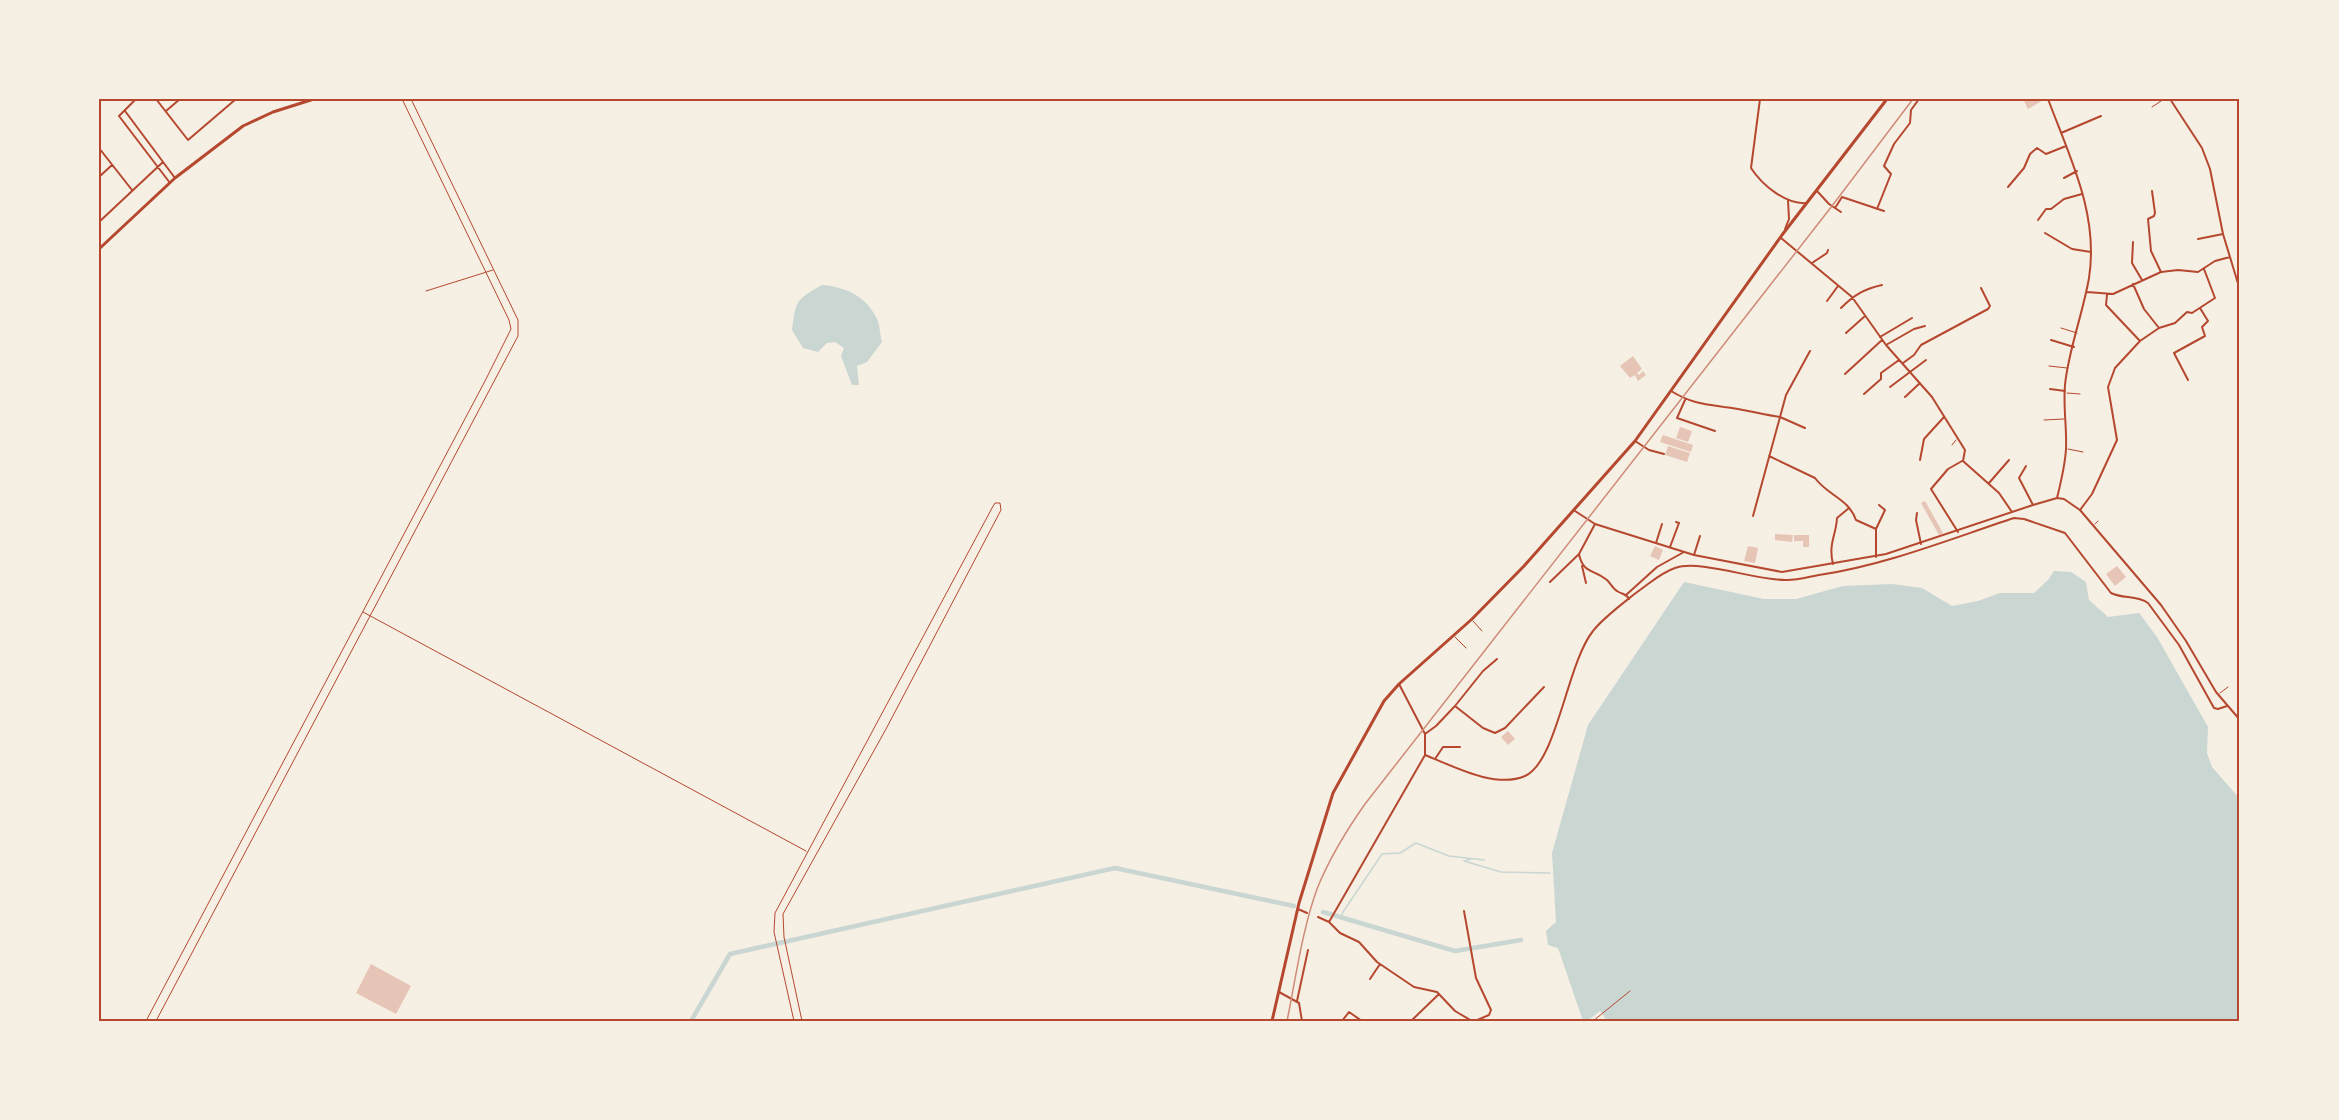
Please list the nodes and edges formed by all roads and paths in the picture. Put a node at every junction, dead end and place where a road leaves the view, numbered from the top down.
1 (136, 99) edge
2 (156, 99) edge
3 (180, 99) edge
4 (236, 99) edge
5 (314, 99) edge
6 (402, 99) edge
7 (411, 99) edge
8 (1760, 99) edge
9 (1887, 99) edge
10 (1919, 99) edge
11 (2048, 99) edge
12 (2164, 99) edge
13 (2170, 99) edge
14 (2152, 108) dead end
15 (125, 111) junction
16 (166, 111) junction
17 (2101, 116) dead end
18 (2061, 133) junction
19 (2066, 146) junction
20 (99, 148) edge
21 (163, 162) junction
22 (112, 165) junction
23 (158, 167) junction
24 (2077, 171) junction
25 (99, 177) edge
26 (176, 178) junction
27 (2064, 178) dead end
28 (170, 183) junction
29 (2008, 187) dead end
30 (132, 190) junction
31 (1817, 191) junction
32 (2152, 191) dead end
33 (2082, 194) junction
34 (1788, 200) junction
35 (1808, 203) junction
36 (1835, 208) junction
37 (1877, 209) junction
38 (1884, 211) dead end
39 (1841, 212) dead end
40 (2038, 220) dead end
41 (99, 222) edge
42 (2045, 233) dead end
43 (2223, 234) junction
44 (1781, 236) junction
45 (2198, 239) dead end
46 (2133, 242) dead end
47 (99, 249) edge
48 (1828, 250) dead end
49 (2092, 252) junction
50 (2230, 257) junction
51 (1812, 263) junction
52 (494, 269) junction
53 (2204, 269) junction
54 (2161, 272) junction
55 (485, 273) junction
56 (2142, 280) junction
57 (2133, 284) junction
58 (1882, 285) dead end
59 (1838, 286) junction
60 (1981, 288) dead end
61 (2240, 290) edge
62 (426, 291) dead end
63 (2086, 292) junction
64 (2107, 295) junction
65 (1852, 297) junction
66 (1827, 301) dead end
67 (1841, 308) dead end
68 (2200, 308) junction
69 (1865, 316) junction
70 (1912, 318) dead end
71 (1925, 326) dead end
72 (2061, 328) dead end
73 (2159, 328) junction
74 (1845, 333) dead end
75 (2077, 333) junction
76 (1881, 338) junction
77 (2051, 340) dead end
78 (2140, 341) junction
79 (1886, 345) junction
80 (2074, 347) junction
81 (1810, 351) dead end
82 (1899, 360) junction
83 (1926, 360) dead end
84 (1903, 363) junction
85 (2049, 366) dead end
86 (2068, 369) junction
87 (1910, 371) junction
88 (1845, 374) dead end
89 (2188, 380) dead end
90 (1920, 383) junction
91 (1890, 387) dead end
92 (2050, 389) dead end
93 (1671, 391) junction
94 (2065, 392) junction
95 (1864, 394) dead end
96 (2080, 394) dead end
97 (1905, 397) dead end
98 (1686, 399) junction
99 (1780, 417) junction
100 (1944, 417) junction
101 (2066, 419) junction
102 (2044, 420) dead end
103 (1805, 428) dead end
104 (1715, 431) dead end
105 (1958, 439) junction
106 (1635, 441) junction
107 (1952, 445) dead end
108 (2066, 448) junction
109 (2083, 452) dead end
110 (1664, 454) dead end
111 (1769, 456) junction
112 (1920, 460) dead end
113 (2008, 460) dead end
114 (1963, 461) junction
115 (2026, 466) dead end
116 (1989, 483) junction
117 (2057, 498) junction
118 (1879, 505) dead end
119 (2033, 505) junction
120 (1849, 508) junction
121 (2080, 510) junction
122 (1575, 511) junction
123 (2012, 512) junction
124 (1917, 513) dead end
125 (1753, 516) dead end
126 (2098, 521) dead end
127 (1676, 522) dead end
128 (1594, 524) junction
129 (1662, 524) dead end
130 (2094, 525) junction
131 (1876, 529) junction
132 (1958, 532) junction
133 (1700, 536) dead end
134 (2113, 541) dead end
135 (1656, 543) junction
136 (2109, 543) junction
137 (1921, 544) junction
138 (1671, 547) junction
139 (2120, 549) dead end
140 (2116, 551) junction
141 (1684, 552) junction
142 (1579, 554) junction
143 (1694, 555) junction
144 (1876, 557) junction
145 (1581, 564) junction
146 (1833, 564) junction
147 (1550, 582) dead end
148 (1586, 583) dead end
149 (1626, 595) junction
150 (1629, 599) junction
151 (363, 612) junction
152 (371, 616) junction
153 (1472, 619) junction
154 (1482, 632) dead end
155 (1454, 636) junction
156 (2192, 641) dead end
157 (2187, 644) junction
158 (1466, 648) dead end
159 (1497, 659) dead end
160 (1399, 684) junction
161 (1544, 687) dead end
162 (2229, 687) dead end
163 (2218, 695) junction
164 (1455, 706) junction
165 (2227, 706) junction
166 (2240, 720) edge
167 (1425, 734) junction
168 (1460, 747) dead end
169 (1425, 755) junction
170 (1435, 759) junction
171 (808, 852) junction
172 (1298, 908) junction
173 (1464, 911) dead end
174 (1307, 913) dead end
175 (1318, 917) dead end
176 (1329, 921) junction
177 (1308, 950) dead end
178 (1380, 964) junction
179 (1370, 979) dead end
180 (1630, 991) dead end
181 (1279, 992) junction
182 (1439, 994) junction
183 (1297, 1000) junction
184 (146, 1021) edge
185 (156, 1021) edge
186 (794, 1021) edge
187 (802, 1021) edge
188 (1272, 1021) edge
189 (1302, 1021) edge
190 (1342, 1021) edge
191 (1362, 1021) edge
192 (1411, 1021) edge
193 (1474, 1021) edge
194 (1593, 1021) edge

1 - 15 street
2 - 16 street
3 - 16 street
4 - 16 street
5 - 26 highway
6 - 55 lane
7 - 52 lane
8 - 34 street
9 - 31 highway
10 - 37 street
11 - 18 street
12 - 14 lane
13 - 43 street
15 - 21 street
15 - 23 street
17 - 18 street
18 - 19 street
19 - 24 street
19 - 29 street
20 - 22 street
21 - 23 street
21 - 26 street
22 - 25 street
22 - 30 street
23 - 28 street
23 - 30 street
24 - 27 street
24 - 33 street
26 - 28 highway
28 - 47 highway
30 - 41 street
31 - 35 highway
31 - 36 street
32 - 54 street
33 - 40 street
33 - 49 street
34 - 35 street
34 - 44 street
35 - 44 highway
36 - 37 street
36 - 39 street
37 - 38 street
42 - 49 street
43 - 45 street
43 - 50 street
44 - 51 street
44 - 93 highway
46 - 56 street
48 - 51 street
49 - 63 street
50 - 53 street
50 - 61 street
51 - 59 street
52 - 55 lane
52 - 152 lane
53 - 54 street
53 - 68 street
54 - 56 street
55 - 62 lane
55 - 151 lane
56 - 57 street
57 - 64 street
57 - 73 street
58 - 65 street
59 - 65 street
59 - 66 street
60 - 84 street
63 - 64 street
63 - 75 street
64 - 78 street
65 - 67 street
65 - 69 street
68 - 73 street
68 - 89 street
69 - 74 street
69 - 76 street
70 - 76 street
71 - 79 street
72 - 75 lane
73 - 78 street
75 - 80 street
76 - 79 street
76 - 88 street
77 - 80 street
78 - 121 street
79 - 82 street
80 - 86 street
81 - 99 street
82 - 84 street
82 - 95 street
83 - 87 street
84 - 87 street
85 - 86 lane
86 - 94 street
87 - 90 street
87 - 91 street
90 - 97 street
90 - 100 street
92 - 94 street
93 - 98 street
93 - 106 highway
94 - 96 lane
94 - 101 street
98 - 99 street
98 - 104 street
99 - 103 street
99 - 111 street
100 - 105 street
100 - 112 street
101 - 102 lane
101 - 108 street
105 - 107 lane
105 - 114 street
106 - 110 street
106 - 122 highway
108 - 109 lane
108 - 117 street
111 - 120 street
111 - 125 street
113 - 116 street
114 - 116 street
114 - 132 street
115 - 119 street
116 - 123 street
117 - 119 street
117 - 121 street
118 - 131 street
119 - 123 street
120 - 131 street
120 - 146 street
121 - 130 street
122 - 128 street
122 - 153 highway
123 - 132 street
124 - 137 street
126 - 130 lane
127 - 138 street
128 - 135 street
128 - 142 street
129 - 135 street
130 - 136 street
131 - 144 street
132 - 137 street
133 - 143 street
134 - 136 lane
135 - 138 street
136 - 140 street
137 - 144 street
138 - 141 street
139 - 140 lane
140 - 157 street
141 - 143 street
141 - 149 street
142 - 145 street
142 - 147 street
143 - 146 street
144 - 146 street
145 - 148 street
145 - 149 street
149 - 150 street
150 - 165 street
150 - 170 street
151 - 152 lane
151 - 184 lane
152 - 171 lane
152 - 185 lane
153 - 154 lane
153 - 155 highway
155 - 158 lane
155 - 160 highway
156 - 157 lane
157 - 163 street
159 - 164 street
160 - 167 street
160 - 172 highway
161 - 164 street
162 - 163 lane
163 - 165 street
164 - 167 street
165 - 166 street
167 - 169 street
168 - 170 street
169 - 170 street
169 - 176 street
171 - 186 lane
171 - 187 lane
172 - 174 street
172 - 181 highway
173 - 193 street
175 - 176 street
176 - 178 street
177 - 183 street
178 - 179 street
178 - 182 street
180 - 194 path
181 - 183 street
181 - 188 highway
182 - 192 street
182 - 193 street
183 - 189 street
190 - 191 street

